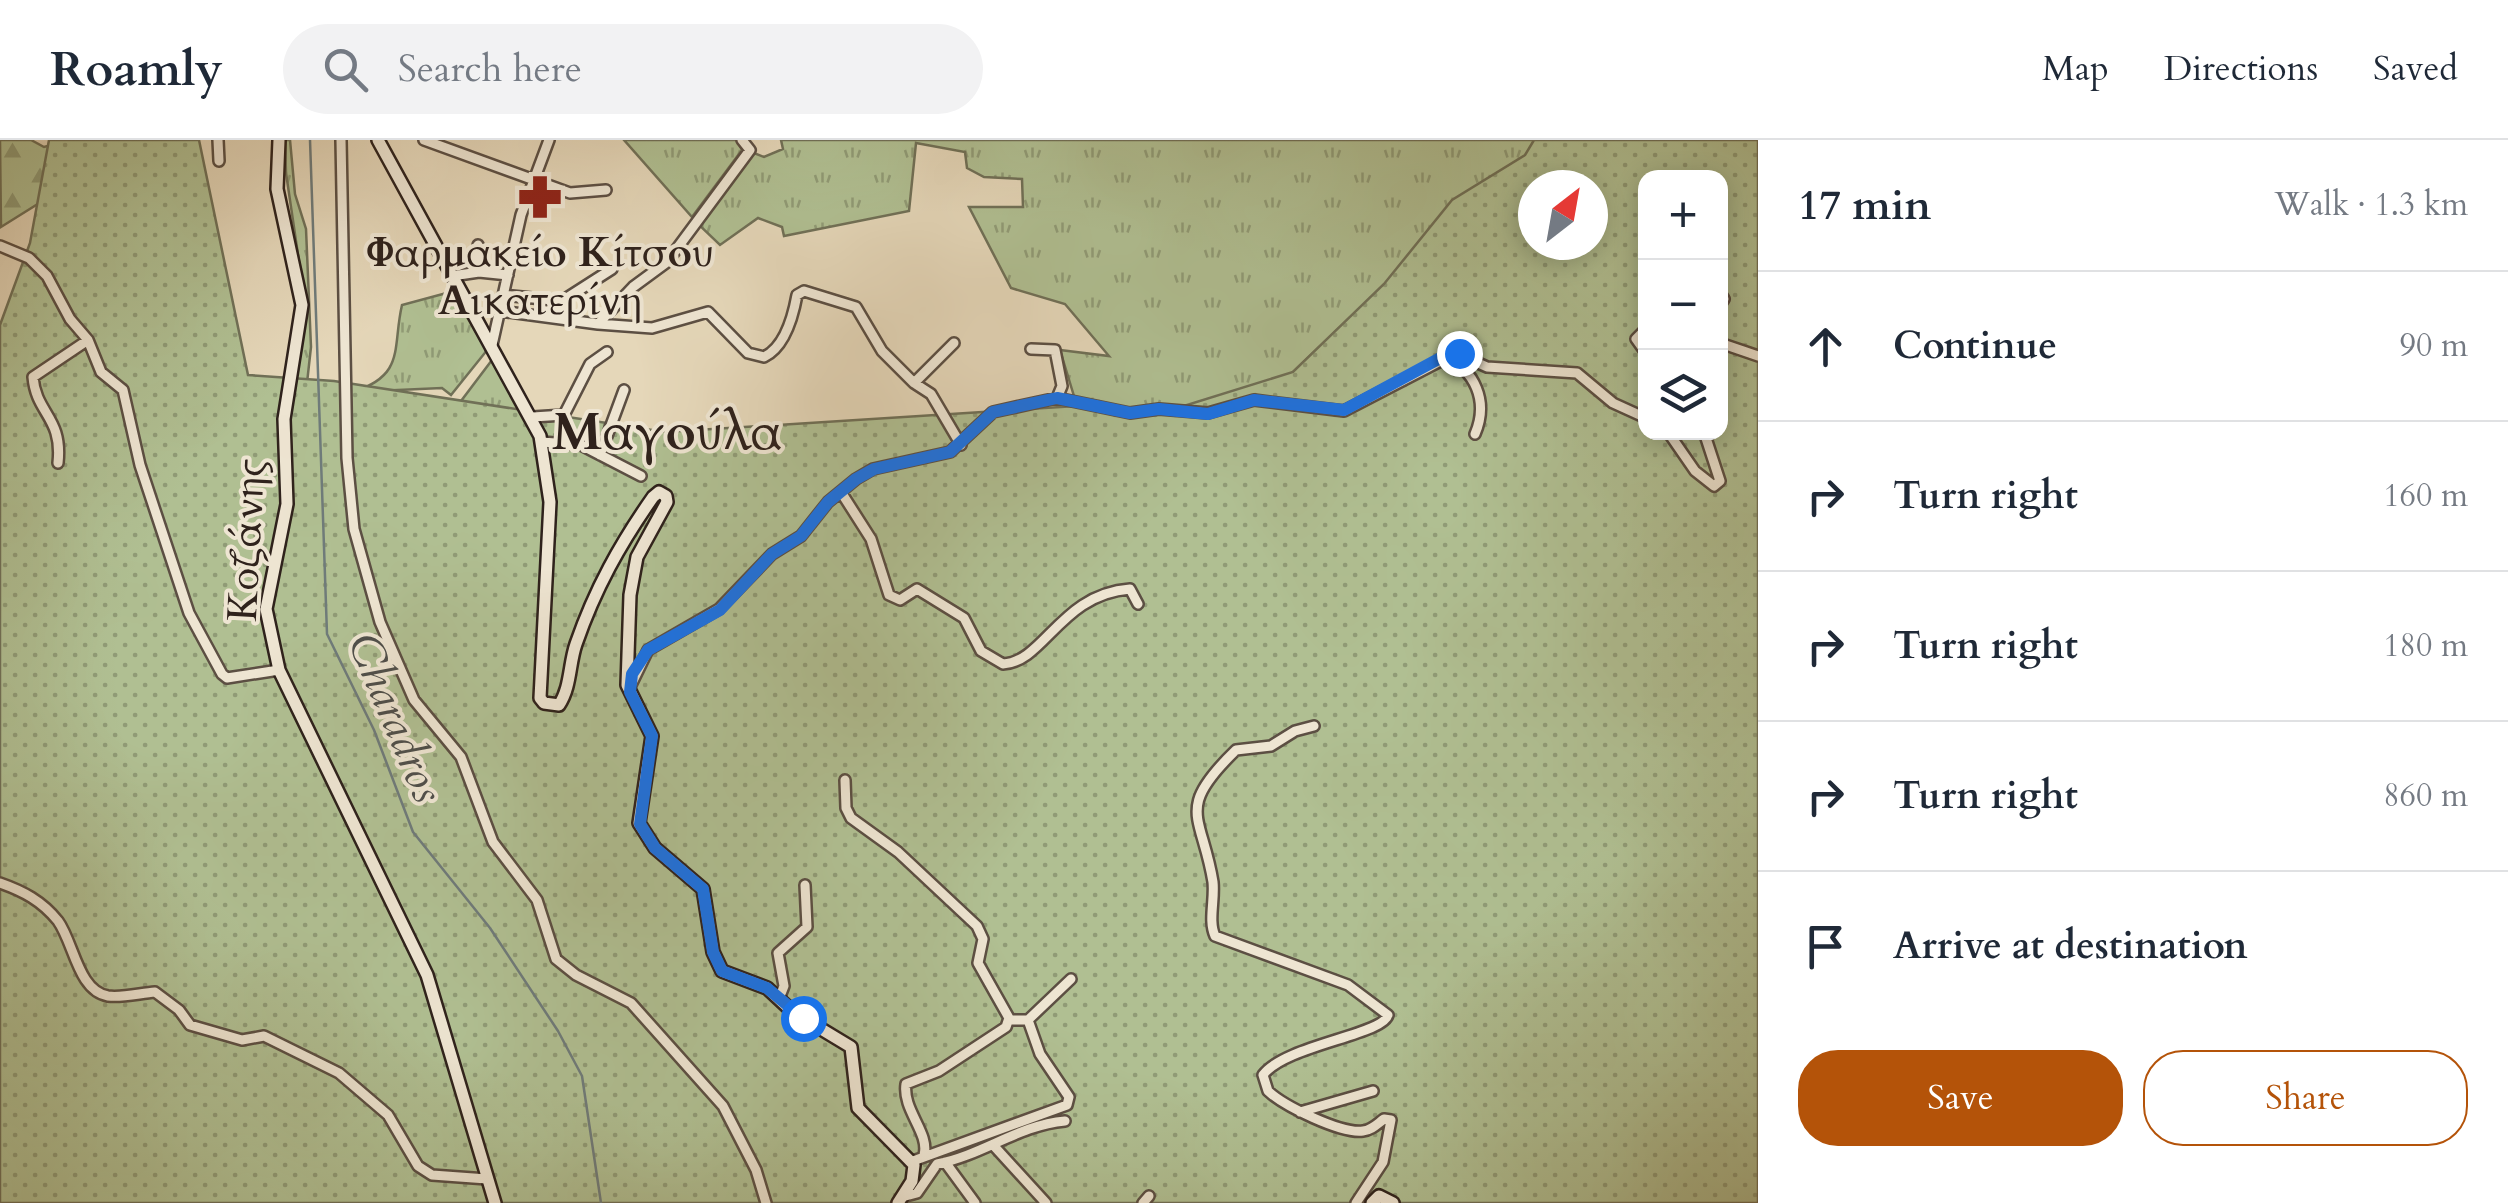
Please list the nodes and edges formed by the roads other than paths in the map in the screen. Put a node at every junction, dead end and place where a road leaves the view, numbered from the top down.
1 (218, 140) edge
2 (279, 140) edge
3 (340, 140) edge
4 (378, 140) edge
5 (424, 140) edge
6 (549, 140) edge
7 (742, 140) edge
8 (219, 161) dead end
9 (534, 178) junction
10 (606, 190) dead end
11 (0, 246) edge
12 (478, 246) dead end
13 (612, 269) dead end
14 (479, 272) junction
15 (508, 275) junction
16 (452, 276) junction
17 (504, 296) junction
18 (500, 311) junction
19 (598, 324) junction
20 (88, 340) junction
21 (954, 342) dead end
22 (492, 345) junction
23 (1728, 346) edge
24 (1030, 349) dead end
25 (607, 352) dead end
26 (1444, 356) junction
27 (1758, 356) edge
28 (914, 383) junction
29 (624, 390) dead end
30 (1057, 398) junction
31 (1638, 414) edge
32 (534, 417) junction
33 (1475, 434) dead end
34 (1674, 440) edge
35 (1707, 440) edge
36 (542, 442) junction
37 (960, 444) junction
38 (600, 455) junction
39 (58, 463) dead end
40 (641, 476) dead end
41 (840, 492) junction
42 (1138, 604) dead end
43 (279, 670) junction
44 (630, 692) junction
45 (1314, 726) dead end
46 (845, 780) dead end
47 (0, 883) edge
48 (805, 884) dead end
49 (1071, 979) dead end
50 (779, 1000) junction
51 (1010, 1020) junction
52 (1028, 1020) junction
53 (1373, 1091) dead end
54 (1300, 1112) junction
55 (1066, 1120) dead end
56 (994, 1146) junction
57 (918, 1158) junction
58 (945, 1162) junction
59 (488, 1179) junction
60 (900, 1200) edge
61 (495, 1203) edge
62 (766, 1203) edge
63 (976, 1203) edge
64 (1046, 1203) edge
65 (1356, 1203) edge
66 (1372, 1203) edge
67 (1393, 1203) edge

1 - 8 street
2 - 43 main road, Κοζάνης
3 - 62 street
4 - 16 main road
5 - 9 street
6 - 9 street
7 - 19 street
9 - 10 street
9 - 15 street
11 - 20 street
12 - 14 street
13 - 17 street
14 - 15 street
14 - 16 street
15 - 17 street
16 - 22 main road
17 - 18 street
18 - 19 street
18 - 22 street
19 - 28 street
20 - 39 street
20 - 43 street
21 - 28 street
22 - 32 main road
23 - 27 street
24 - 30 street
25 - 32 street
26 - 30 street
26 - 31 street
26 - 33 street
28 - 37 street
29 - 38 street
30 - 37 street
32 - 36 main road
34 - 35 street
36 - 38 street
36 - 44 main road
37 - 41 street
38 - 40 street
41 - 42 street
41 - 44 street
43 - 59 main road, Κοζάνης
44 - 50 main road
45 - 54 street
46 - 51 street
47 - 59 street
48 - 50 street
49 - 52 street
50 - 57 main road
51 - 52 street
51 - 57 street
52 - 57 street
53 - 54 street
54 - 65 street
55 - 56 street
56 - 58 street
56 - 64 street
57 - 60 main road
58 - 60 street
58 - 63 street
59 - 61 main road, Κοζάνης
66 - 67 main road

